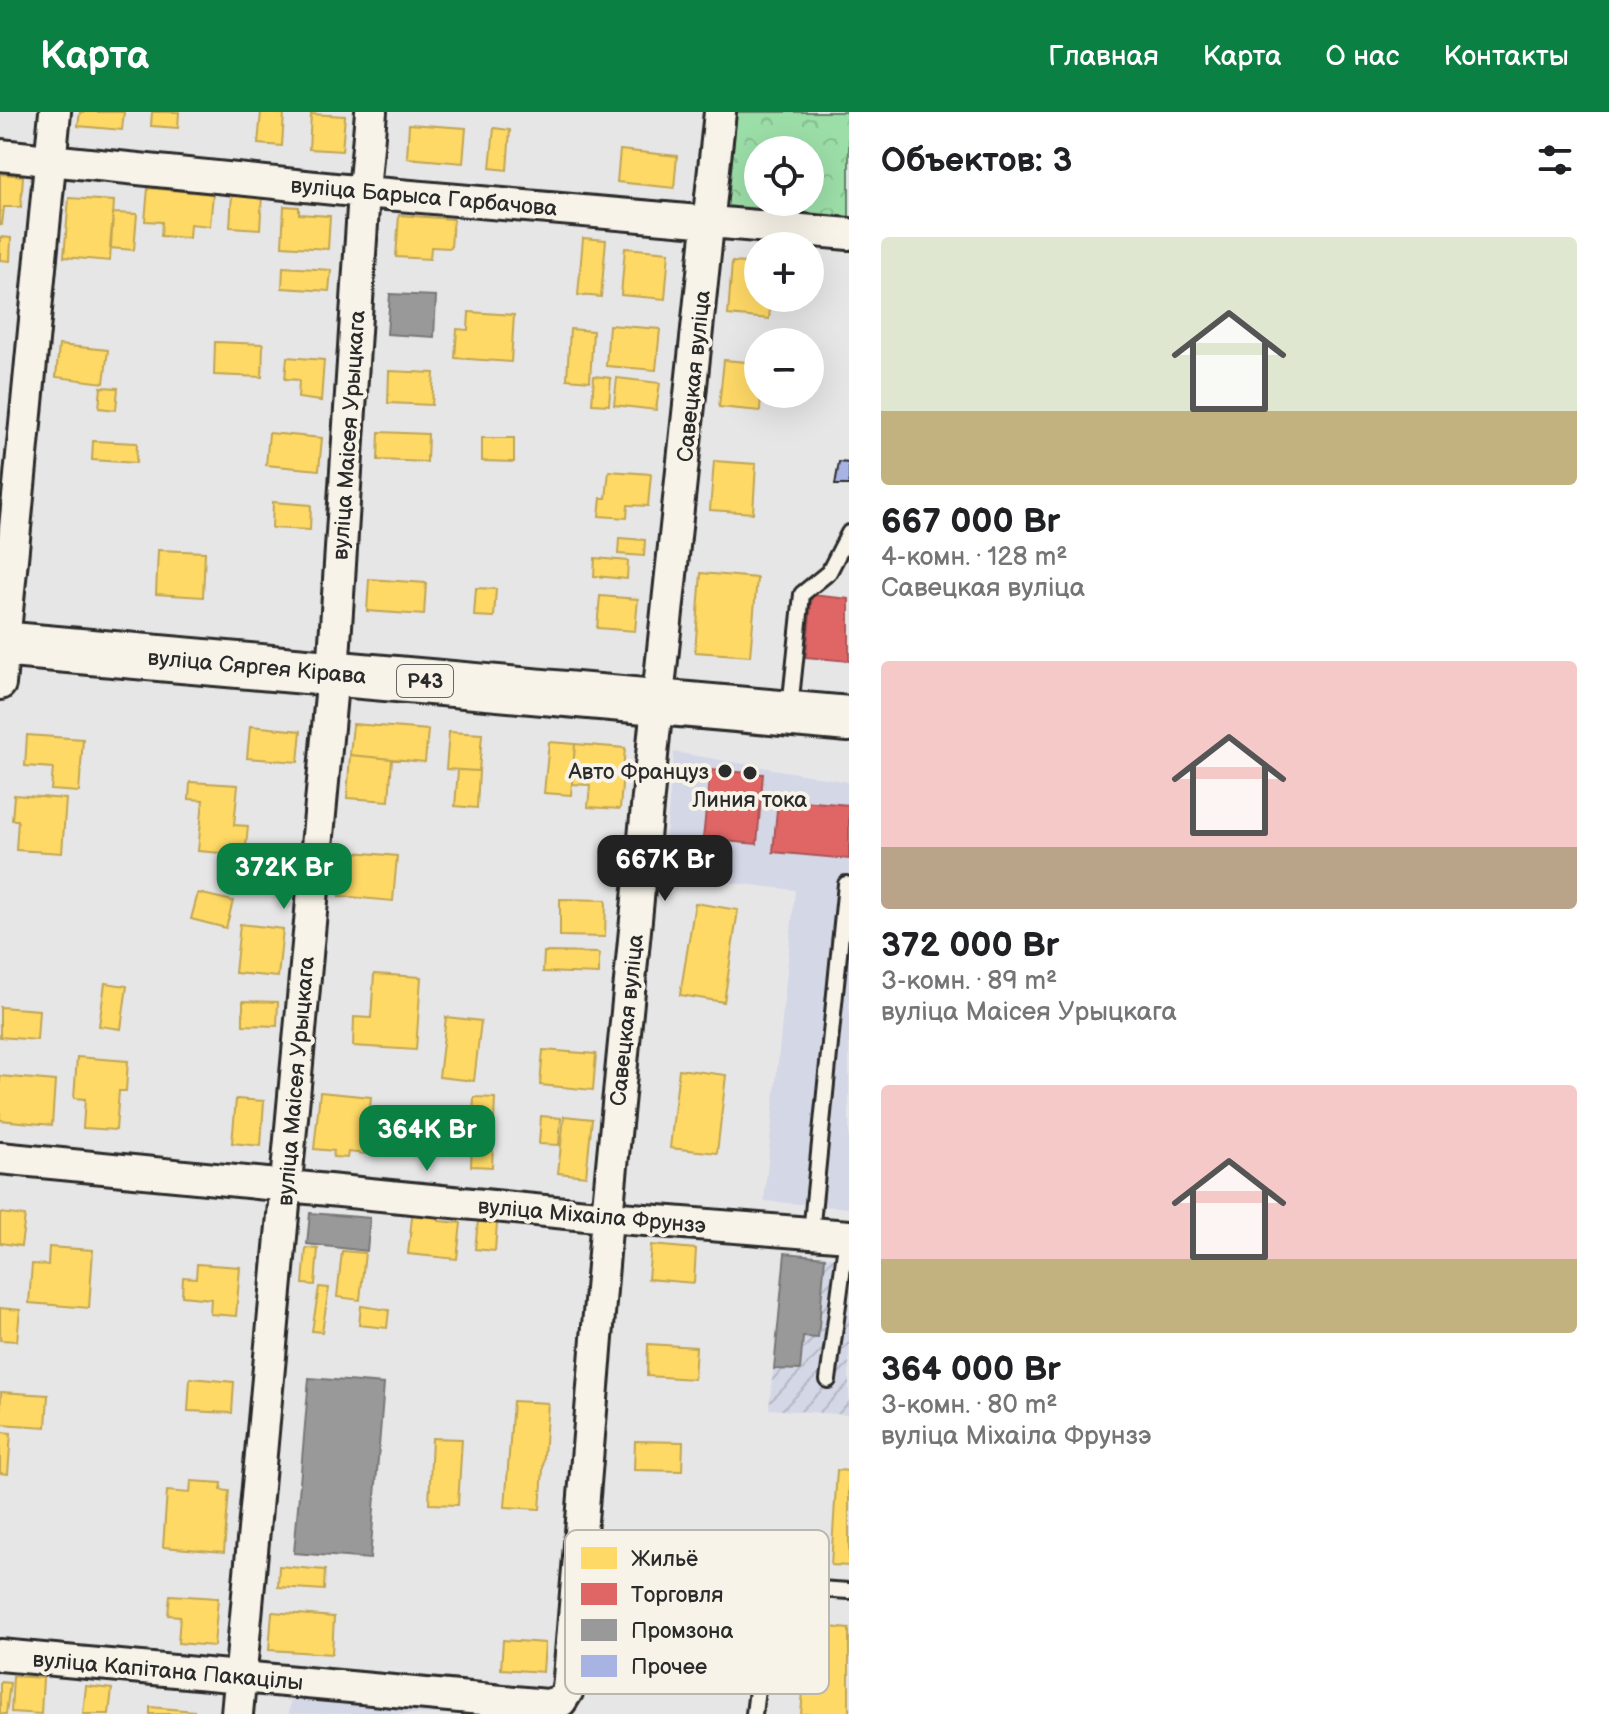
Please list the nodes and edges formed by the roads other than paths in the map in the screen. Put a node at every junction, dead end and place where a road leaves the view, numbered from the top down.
1 (55, 112) edge
2 (371, 112) edge
3 (720, 112) edge
4 (0, 155) edge
5 (51, 159) junction
6 (364, 192) junction
7 (710, 221) junction
8 (849, 234) edge
9 (849, 533) edge
10 (1, 658) edge
11 (333, 673) junction
12 (658, 702) junction
13 (790, 713) junction
14 (849, 719) edge
15 (846, 884) dead end
16 (0, 1158) edge
17 (285, 1186) junction
18 (607, 1217) junction
19 (811, 1233) junction
20 (848, 1236) edge
21 (828, 1380) dead end
22 (581, 1530) edge
23 (829, 1590) edge
24 (849, 1591) edge
25 (0, 1655) edge
26 (241, 1676) junction
27 (565, 1694) edge
28 (756, 1694) edge
29 (237, 1714) edge
30 (754, 1714) edge

1 - 5 street
2 - 6 street, вуліца Маісея Урыцкага
3 - 7 street, Савецкая вуліца
4 - 5 street, вуліца Барыса Гарбачова
5 - 6 street, вуліца Барыса Гарбачова
5 - 10 street
6 - 7 street, вуліца Барыса Гарбачова
6 - 11 street, вуліца Маісея Урыцкага
7 - 8 street, вуліца Барыса Гарбачова
7 - 12 street, Савецкая вуліца
9 - 13 lane
10 - 11 main road, вуліца Сяргея Кірава / Р43
11 - 12 main road, вуліца Сяргея Кірава / Р43
11 - 17 street, вуліца Маісея Урыцкага
12 - 13 main road, вуліца Сяргея Кірава / Р43
12 - 18 street, Савецкая вуліца
13 - 14 main road, вуліца Сяргея Кірава / Р43
15 - 19 lane
16 - 17 street, вуліца Міхаіла Фрунзэ
17 - 18 street, вуліца Міхаіла Фрунзэ
17 - 26 street, вуліца Маісея Урыцкага
18 - 19 street, вуліца Міхаіла Фрунзэ
18 - 22 street, Савецкая вуліца
19 - 20 street, вуліца Міхаіла Фрунзэ
20 - 21 lane
23 - 24 lane
25 - 26 street, вуліца Капітана Пакацілы
26 - 27 street, вуліца Капітана Пакацілы
26 - 29 street, вуліца Маісея Урыцкага
28 - 30 lane

